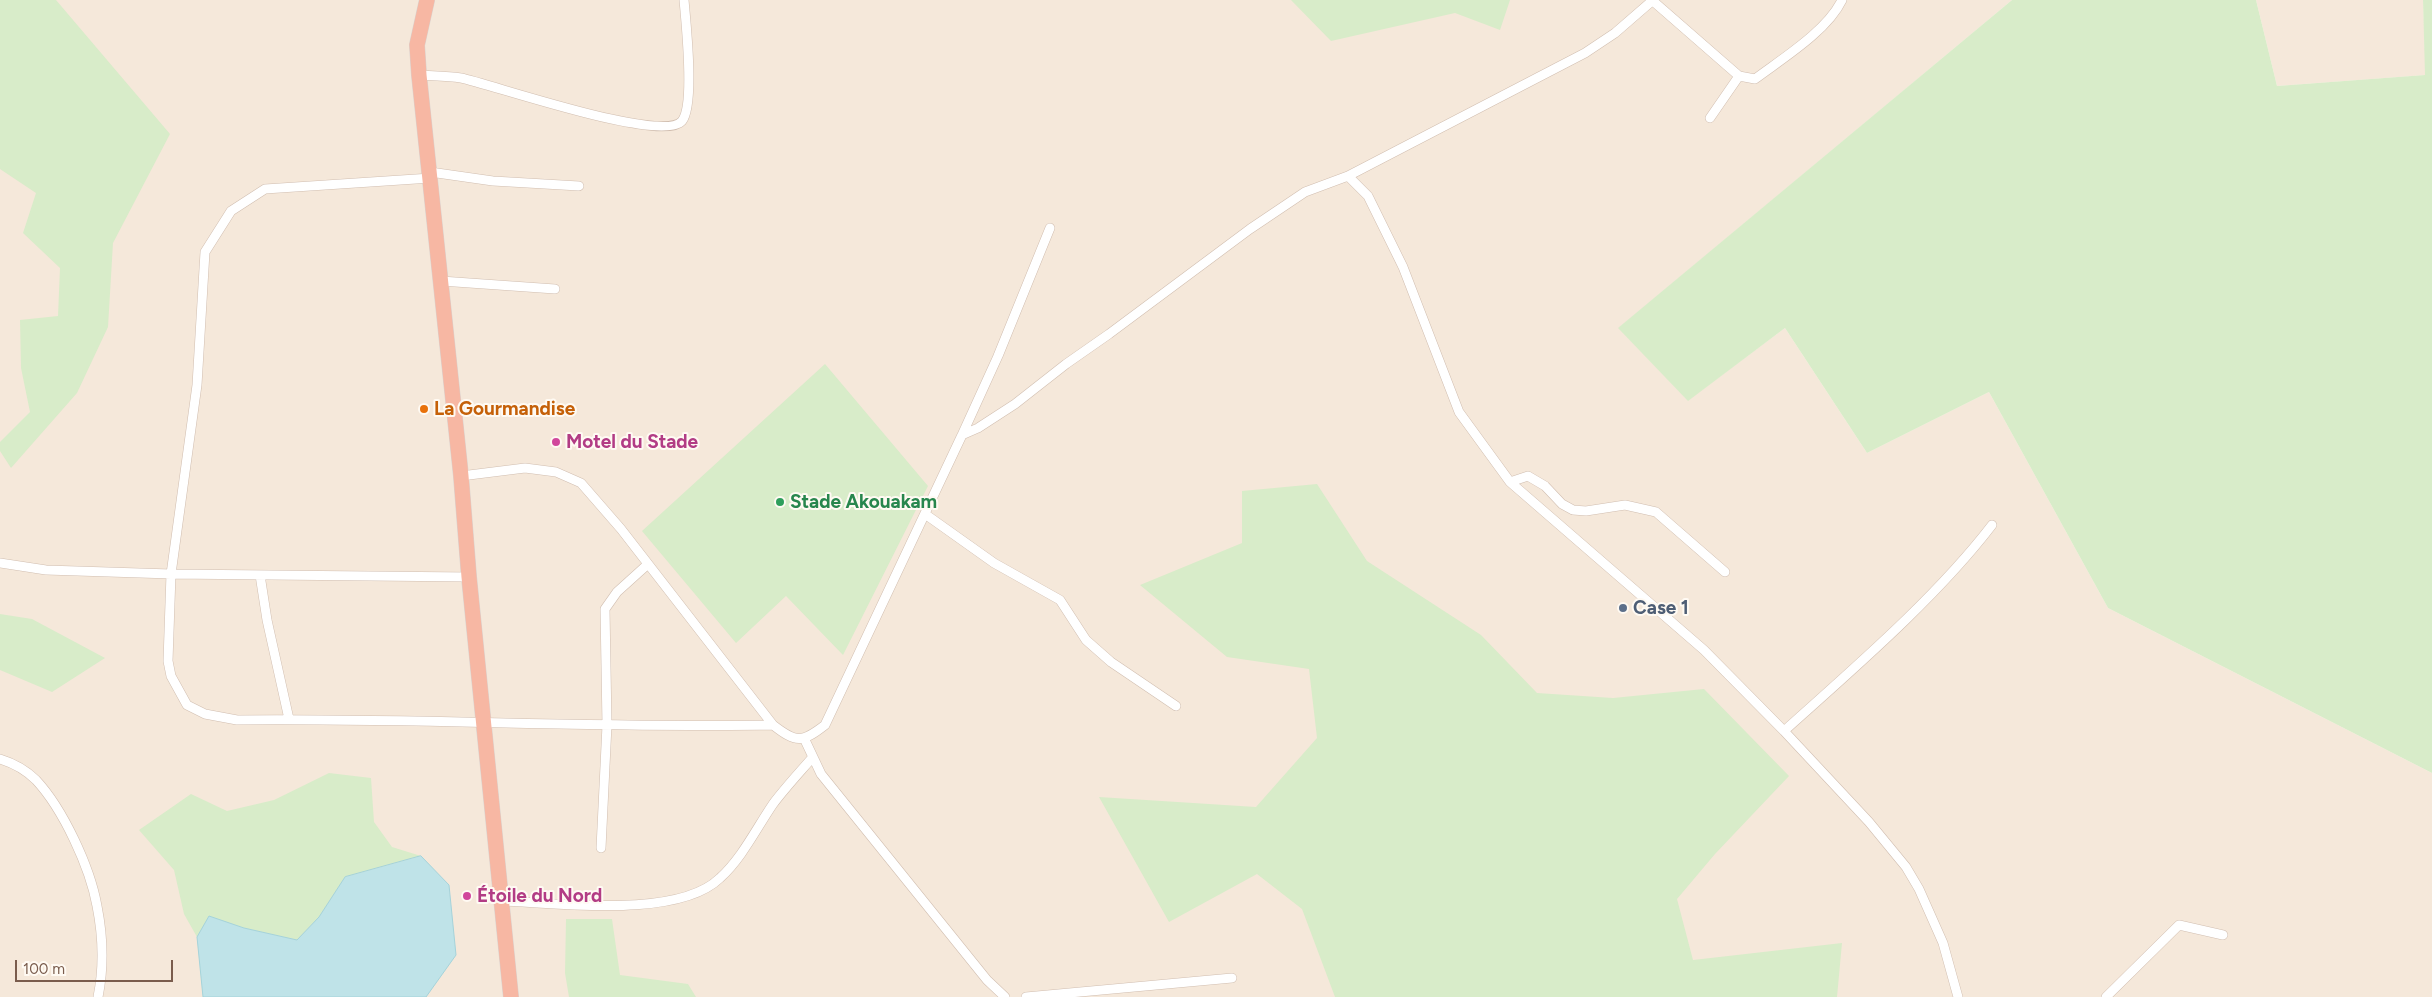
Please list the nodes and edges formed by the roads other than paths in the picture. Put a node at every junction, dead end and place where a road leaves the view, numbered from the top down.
1 (427, 0) edge
2 (684, 0) edge
3 (1653, 0) edge
4 (1842, 0) edge
5 (419, 75) junction
6 (1739, 76) junction
7 (1710, 118) dead end
8 (430, 175) junction
9 (1348, 176) junction
10 (579, 186) dead end
11 (1050, 228) dead end
12 (441, 281) junction
13 (555, 289) dead end
14 (962, 435) junction
15 (461, 476) junction
16 (1510, 482) junction
17 (925, 514) junction
18 (1992, 525) dead end
19 (0, 563) edge
20 (648, 564) junction
21 (1725, 572) dead end
22 (171, 574) junction
23 (260, 575) junction
24 (469, 577) junction
25 (1176, 706) dead end
26 (289, 719) junction
27 (485, 722) junction
28 (774, 724) junction
29 (607, 725) junction
30 (1784, 731) junction
31 (804, 738) junction
32 (812, 758) junction
33 (0, 759) edge
34 (601, 848) dead end
35 (502, 901) junction
36 (2223, 935) dead end
37 (1232, 978) dead end
38 (98, 997) edge
39 (511, 997) edge
40 (1005, 997) edge
41 (1026, 997) edge
42 (1958, 997) edge
43 (2106, 997) edge

1 - 5 highway
2 - 5 street
3 - 6 street
3 - 9 street
4 - 6 street
5 - 8 highway
6 - 7 street
8 - 10 street
8 - 12 highway
8 - 22 street
9 - 14 street
9 - 16 street
11 - 14 street
12 - 13 street
12 - 15 highway
14 - 17 street
15 - 20 street
15 - 24 highway
16 - 21 street
16 - 30 street
17 - 25 street
17 - 31 street
18 - 30 street
19 - 22 street
20 - 28 street
20 - 29 street
22 - 23 street
22 - 26 street
23 - 24 street
23 - 26 street
24 - 27 highway
26 - 27 street
27 - 29 street
27 - 35 highway
28 - 29 street
28 - 31 street
29 - 34 street
30 - 42 street
31 - 32 street
32 - 35 street
32 - 40 street
33 - 38 street
35 - 39 highway
36 - 43 street
37 - 41 street

